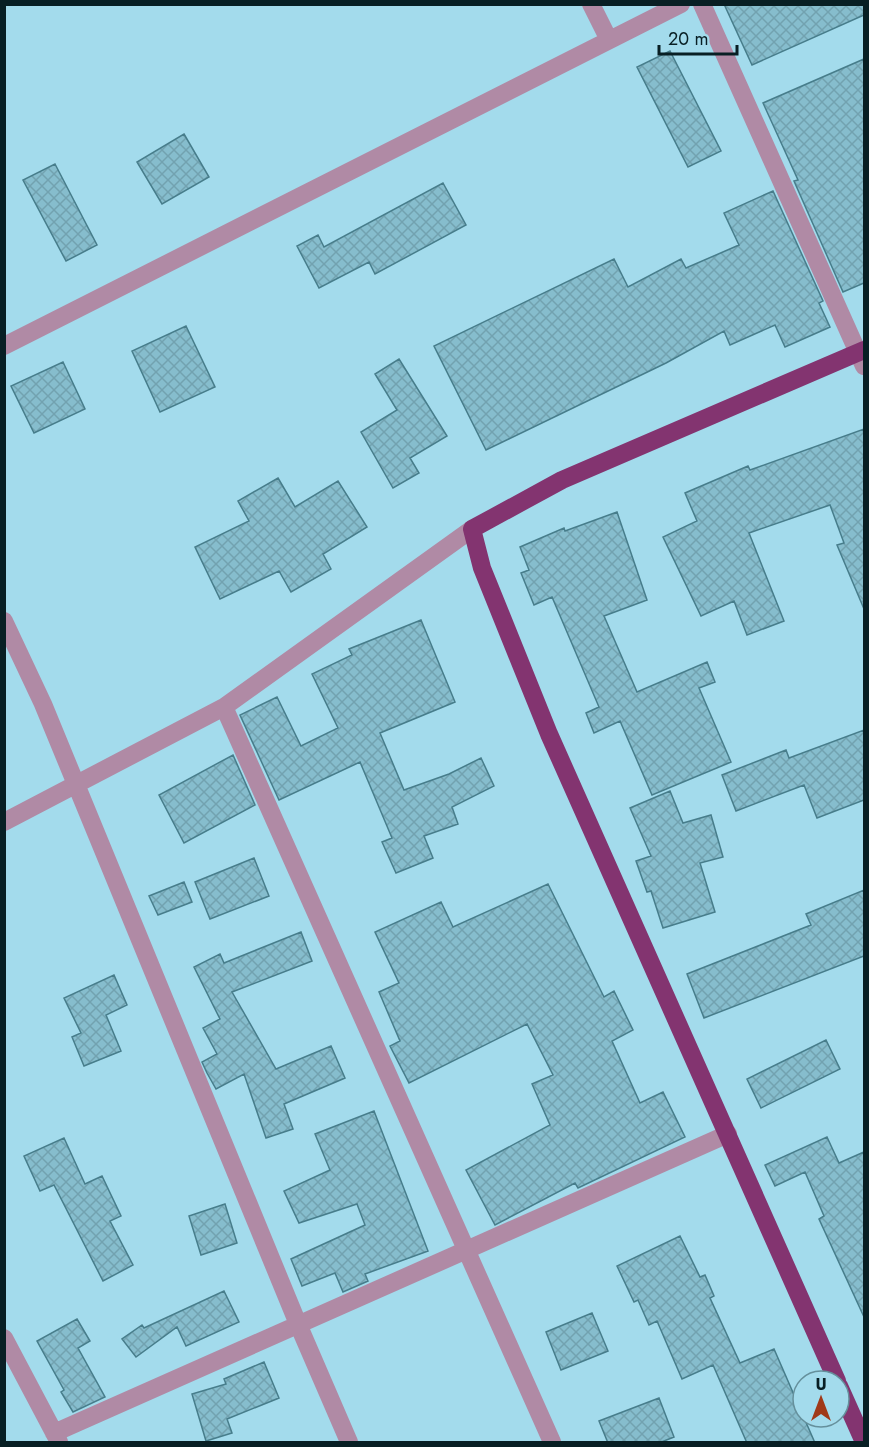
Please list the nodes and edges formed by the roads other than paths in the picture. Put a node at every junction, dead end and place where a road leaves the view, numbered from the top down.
1 (591, 4) edge
2 (681, 4) edge
3 (702, 4) edge
4 (609, 40) junction
5 (4, 346) edge
6 (863, 356) edge
7 (472, 529) junction
8 (4, 621) edge
9 (224, 707) junction
10 (76, 784) junction
11 (4, 822) edge
12 (728, 1134) junction
13 (465, 1252) junction
14 (297, 1324) junction
15 (4, 1338) edge
16 (832, 1369) edge
17 (851, 1413) edge
18 (56, 1438) edge
19 (349, 1443) edge
20 (552, 1443) edge
21 (864, 1443) edge

1 - 4 street
2 - 4 street
3 - 6 street
4 - 5 street
6 - 7 highway
7 - 9 street
7 - 12 highway
8 - 10 street
9 - 10 street
9 - 13 street
10 - 11 street
10 - 14 street
12 - 13 street
12 - 16 highway
13 - 14 street
13 - 20 street
14 - 18 street
14 - 19 street
15 - 18 street
17 - 21 highway

